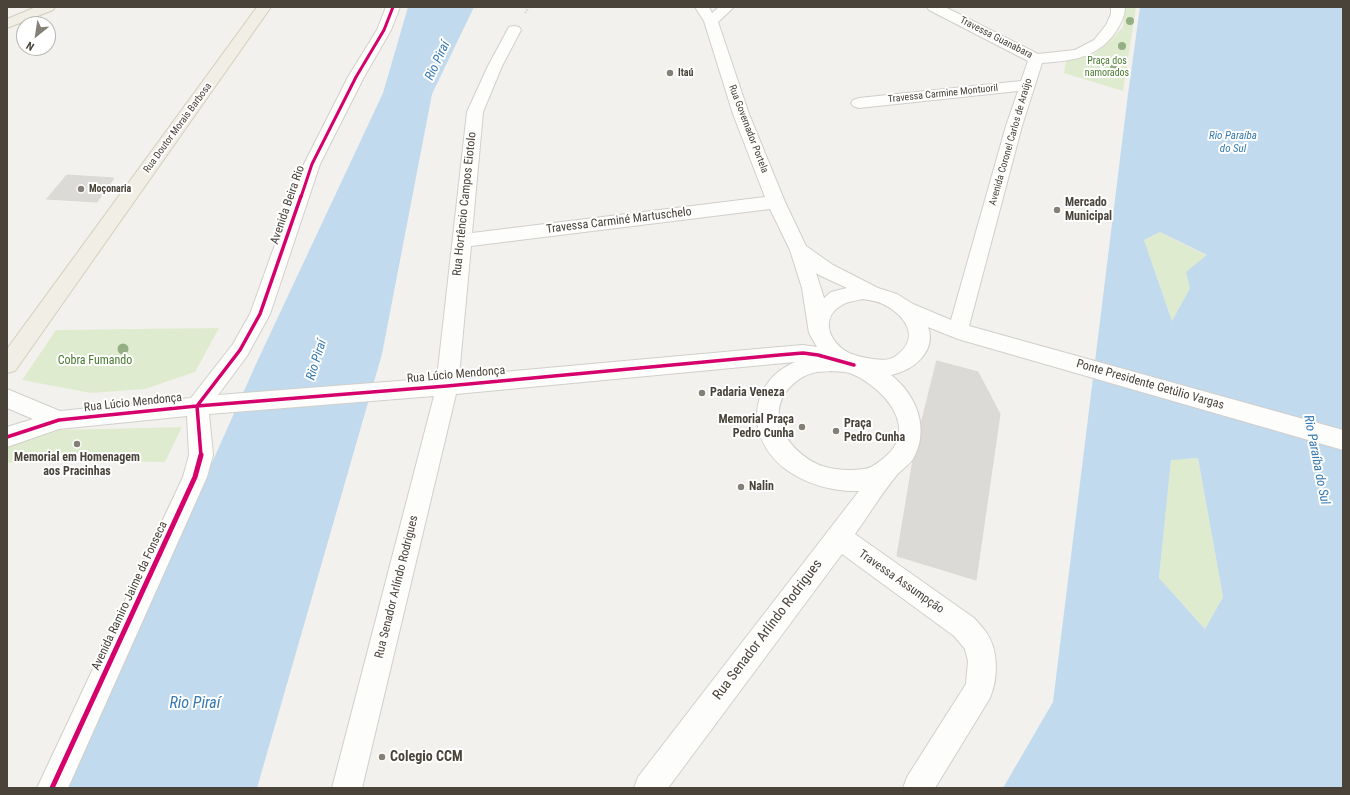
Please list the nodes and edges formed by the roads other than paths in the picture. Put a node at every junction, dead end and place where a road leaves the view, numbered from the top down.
1 (48, 7) edge
2 (264, 7) edge
3 (393, 7) edge
4 (702, 7) edge
5 (727, 7) edge
6 (934, 7) edge
7 (1118, 7) edge
8 (33, 14) junction
9 (711, 21) junction
10 (7, 24) edge
11 (514, 30) dead end
12 (7, 38) edge
13 (1036, 59) junction
14 (1027, 85) junction
15 (859, 103) dead end
16 (776, 202) junction
17 (461, 241) junction
18 (799, 250) junction
19 (879, 294) junction
20 (907, 310) junction
21 (818, 326) junction
22 (958, 331) junction
23 (919, 345) junction
24 (803, 353) junction
25 (7, 365) edge
26 (854, 365) junction
27 (435, 387) junction
28 (7, 398) edge
29 (205, 406) junction
30 (58, 420) junction
31 (7, 438) edge
32 (1343, 440) edge
33 (886, 472) junction
34 (839, 537) junction
35 (52, 788) edge
36 (347, 788) edge
37 (649, 788) edge
38 (918, 788) edge

1 - 8 main road
2 - 25 main road, Rua Doutor Morais Barbosa
3 - 29 street, Avenida Beira Rio
4 - 9 street, Rua Governador Portela
5 - 9 street
6 - 13 street, Travessa Guanabara
7 - 13 street
8 - 10 main road
8 - 12 main road
9 - 16 street, Rua Governador Portela
11 - 17 street, Rua Hortêncio Campos Eiotolo
13 - 14 street, Avenida Coronel Carlos de Araújo
14 - 15 street, Travessa Carmine Montuoril
14 - 22 street, Avenida Coronel Carlos de Araújo
16 - 17 street, Travessa Carminé Martuschelo
16 - 18 street, Rua Governador Portela
17 - 27 street, Rua Hortêncio Campos Eiotolo
18 - 19 street, Rua Governador Portela
18 - 21 street, Rua Governador Portela
19 - 20 street
19 - 21 street
20 - 22 street
20 - 23 street
21 - 24 street
21 - 26 street
22 - 23 street
22 - 32 street, Ponte Presidente Getúlio Vargas
23 - 26 street
24 - 26 street, Rua Lúcio Mendonça
24 - 27 street, Rua Lúcio Mendonça
26 - 33 street
26 - 33 street
27 - 29 street, Rua Lúcio Mendonça
27 - 36 street, Rua Senador Arlíndo Rodrigues
28 - 30 street
29 - 30 street, Rua Lúcio Mendonça
29 - 35 street, Avenida Ramiro Jaime da Fonseca
30 - 31 street, Rua Lúcio Mendonça
33 - 34 street, Rua Senador Arlíndo Rodrigues
34 - 37 street, Rua Senador Arlíndo Rodrigues
34 - 38 street, Travessa Assumpção

